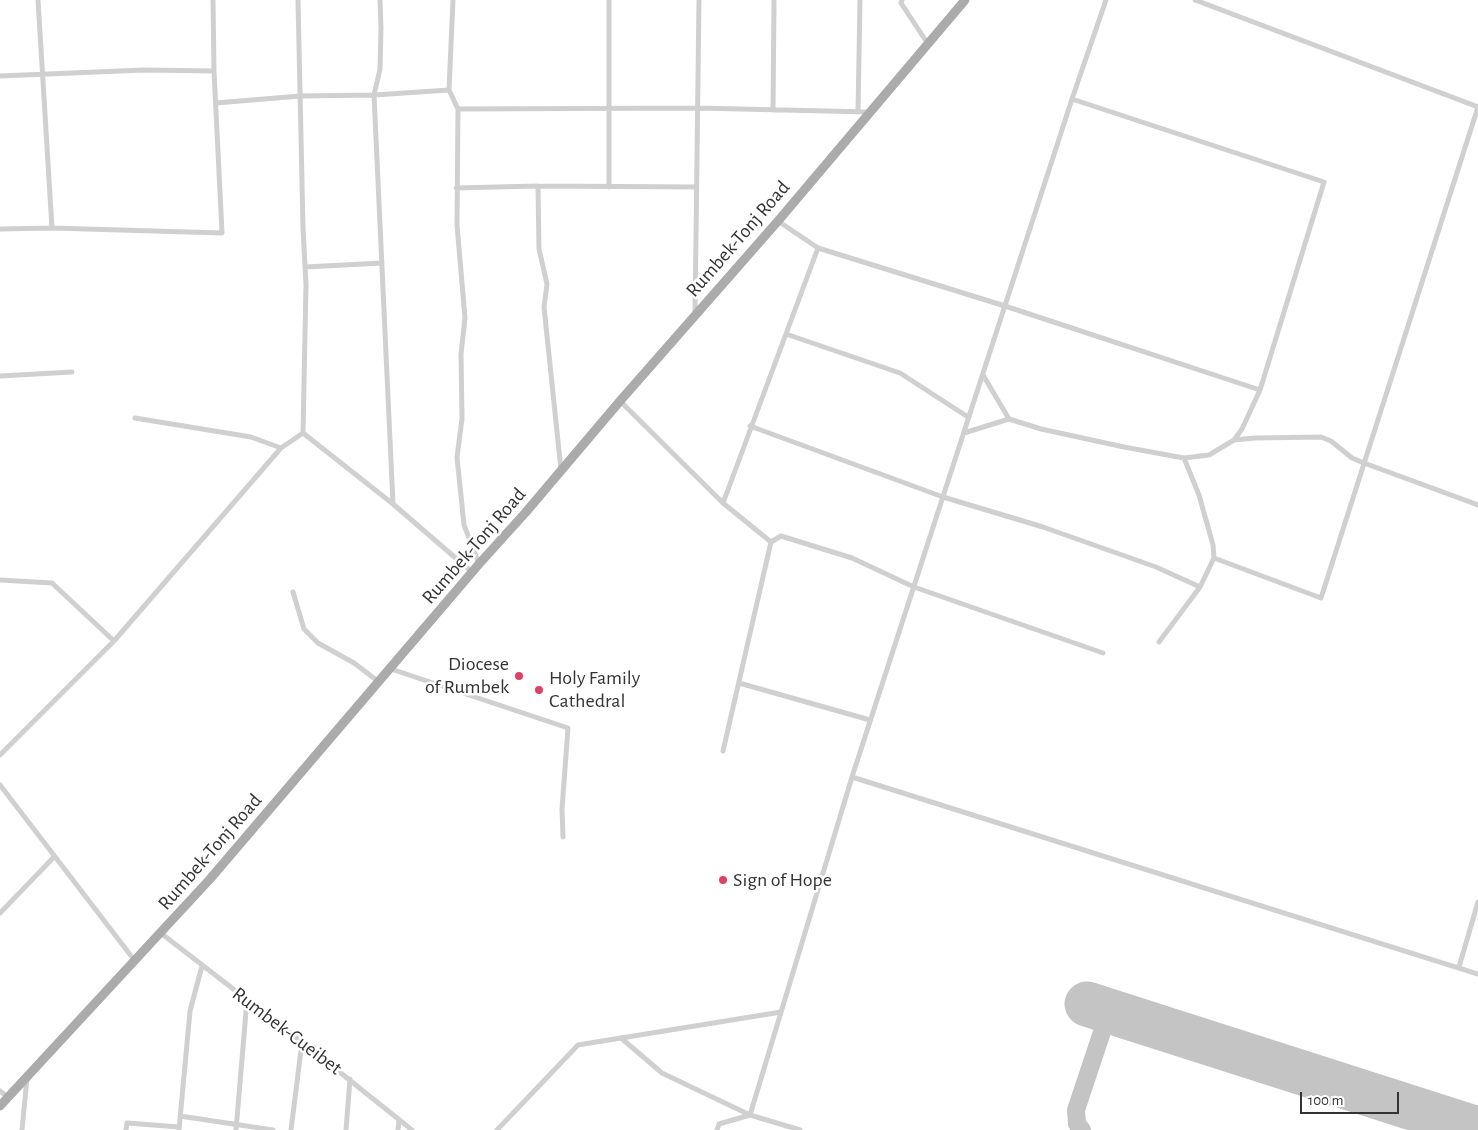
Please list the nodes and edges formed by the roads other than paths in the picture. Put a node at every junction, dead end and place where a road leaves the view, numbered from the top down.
1 (38, 0) edge
2 (213, 0) edge
3 (298, 0) edge
4 (380, 0) edge
5 (453, 0) edge
6 (609, 0) edge
7 (698, 0) edge
8 (774, 0) edge
9 (860, 0) edge
10 (902, 0) edge
11 (966, 0) edge
12 (1106, 0) edge
13 (1195, 0) edge
14 (928, 44) junction
15 (214, 71) junction
16 (43, 74) junction
17 (0, 76) edge
18 (449, 90) junction
19 (374, 95) junction
20 (300, 96) junction
21 (1072, 99) junction
22 (216, 103) junction
23 (1478, 107) edge
24 (697, 108) junction
25 (458, 109) junction
26 (608, 109) junction
27 (773, 110) junction
28 (858, 112) junction
29 (870, 112) junction
30 (538, 186) junction
31 (609, 186) junction
32 (696, 187) junction
33 (456, 188) junction
34 (778, 221) junction
35 (52, 228) junction
36 (0, 229) edge
37 (818, 248) junction
38 (382, 262) junction
39 (305, 268) junction
40 (1005, 306) junction
41 (695, 315) junction
42 (786, 334) junction
43 (72, 372) dead end
44 (983, 375) junction
45 (0, 376) edge
46 (1260, 390) junction
47 (620, 401) junction
48 (135, 418) dead end
49 (968, 418) junction
50 (1009, 419) junction
51 (750, 426) junction
52 (303, 433) junction
53 (964, 433) junction
54 (1234, 440) junction
55 (281, 448) junction
56 (1184, 458) junction
57 (1364, 464) junction
58 (561, 470) junction
59 (943, 497) junction
60 (723, 503) junction
61 (393, 504) junction
62 (1478, 505) edge
63 (770, 542) junction
64 (1214, 558) junction
65 (480, 564) junction
66 (473, 573) junction
67 (0, 580) edge
68 (914, 587) junction
69 (1200, 587) junction
70 (293, 592) dead end
71 (114, 641) junction
72 (1159, 642) dead end
73 (1103, 653) dead end
74 (391, 669) junction
75 (379, 682) junction
76 (738, 683) junction
77 (870, 720) junction
78 (723, 750) dead end
79 (0, 755) edge
80 (852, 777) junction
81 (0, 785) edge
82 (563, 837) dead end
83 (54, 857) junction
84 (1478, 902) edge
85 (0, 913) edge
86 (162, 934) junction
87 (136, 961) junction
88 (202, 966) junction
89 (1459, 967) junction
90 (1478, 974) edge
91 (246, 1000) junction
92 (781, 1012) junction
93 (621, 1038) junction
94 (302, 1042) junction
95 (27, 1077) junction
96 (350, 1079) junction
97 (0, 1090) edge
98 (8, 1097) junction
99 (0, 1106) edge
100 (750, 1115) junction
101 (180, 1116) junction
102 (399, 1120) junction
103 (236, 1128) edge
104 (179, 1129) edge
105 (22, 1130) edge
106 (126, 1130) edge
107 (274, 1130) edge
108 (291, 1130) edge
109 (346, 1130) edge
110 (398, 1130) edge
111 (412, 1130) edge
112 (497, 1130) edge
113 (716, 1130) edge
114 (800, 1130) edge

1 - 16 street
2 - 15 street
3 - 20 street
4 - 19 street
5 - 18 street
6 - 26 street
7 - 24 street
8 - 27 street
9 - 28 street
10 - 14 street
11 - 14 main road, Rumbek-Tonj Road
12 - 21 street
13 - 23 street
14 - 29 main road, Rumbek-Tonj Road
15 - 16 street
15 - 22 street
16 - 17 street
16 - 35 street
18 - 19 street
18 - 25 street
19 - 20 street
19 - 38 street
20 - 22 street
20 - 39 street
21 - 40 street
21 - 46 street
22 - 35 street
23 - 57 street
24 - 26 street
24 - 27 street
24 - 32 street
25 - 26 street
25 - 33 street
26 - 31 street
27 - 28 street
28 - 29 street
29 - 34 main road, Rumbek-Tonj Road
30 - 31 street
30 - 33 street
30 - 58 street
31 - 32 street
32 - 41 street
33 - 65 street
34 - 37 street
34 - 41 main road, Rumbek-Tonj Road
35 - 36 street
37 - 40 street
37 - 42 street
38 - 39 street
38 - 61 street
39 - 52 street
40 - 44 street
40 - 46 street
41 - 47 main road, Rumbek-Tonj Road
42 - 49 street
42 - 51 street
43 - 45 street
44 - 49 street
44 - 50 street
46 - 54 street
47 - 58 main road, Rumbek-Tonj Road
47 - 60 street
48 - 55 street
49 - 53 street
50 - 53 street
50 - 56 street
51 - 59 street
51 - 60 street
52 - 55 street
52 - 61 street
53 - 59 street
54 - 56 street
54 - 57 street
55 - 71 street
56 - 64 street
57 - 62 street
57 - 64 street
58 - 65 main road, Rumbek-Tonj Road
59 - 68 street
59 - 69 street
60 - 63 street
61 - 66 street
63 - 68 street
63 - 76 street
64 - 69 street
65 - 66 main road, Rumbek-Tonj Road
66 - 74 main road, Rumbek-Tonj Road
67 - 71 street
68 - 73 street
68 - 77 street
69 - 72 street
70 - 75 street
71 - 79 street
74 - 75 main road, Rumbek-Tonj Road
74 - 82 street
75 - 86 main road, Rumbek-Tonj Road
76 - 77 street
76 - 78 street
77 - 80 street
80 - 89 street
80 - 92 street
81 - 83 street
83 - 85 street
83 - 87 street
84 - 89 street
86 - 87 main road, Rumbek-Tonj Road
86 - 88 street, Rumbek-Cueibet
87 - 95 main road, Rumbek-Tonj Road
88 - 91 street, Rumbek-Cueibet
88 - 101 street
89 - 90 street
91 - 94 street, Rumbek-Cueibet
91 - 103 street
92 - 93 street
92 - 100 street
93 - 100 street
93 - 112 street
94 - 96 street, Rumbek-Cueibet
94 - 108 street
95 - 98 main road, Rumbek-Tonj Road
95 - 105 street
96 - 102 street, Rumbek-Cueibet
96 - 109 street
97 - 98 street
98 - 99 main road, Rumbek-Tonj Road
100 - 113 street
100 - 114 street
101 - 103 street
101 - 104 street
102 - 110 street
102 - 111 street, Rumbek-Cueibet
103 - 107 street
104 - 106 street

